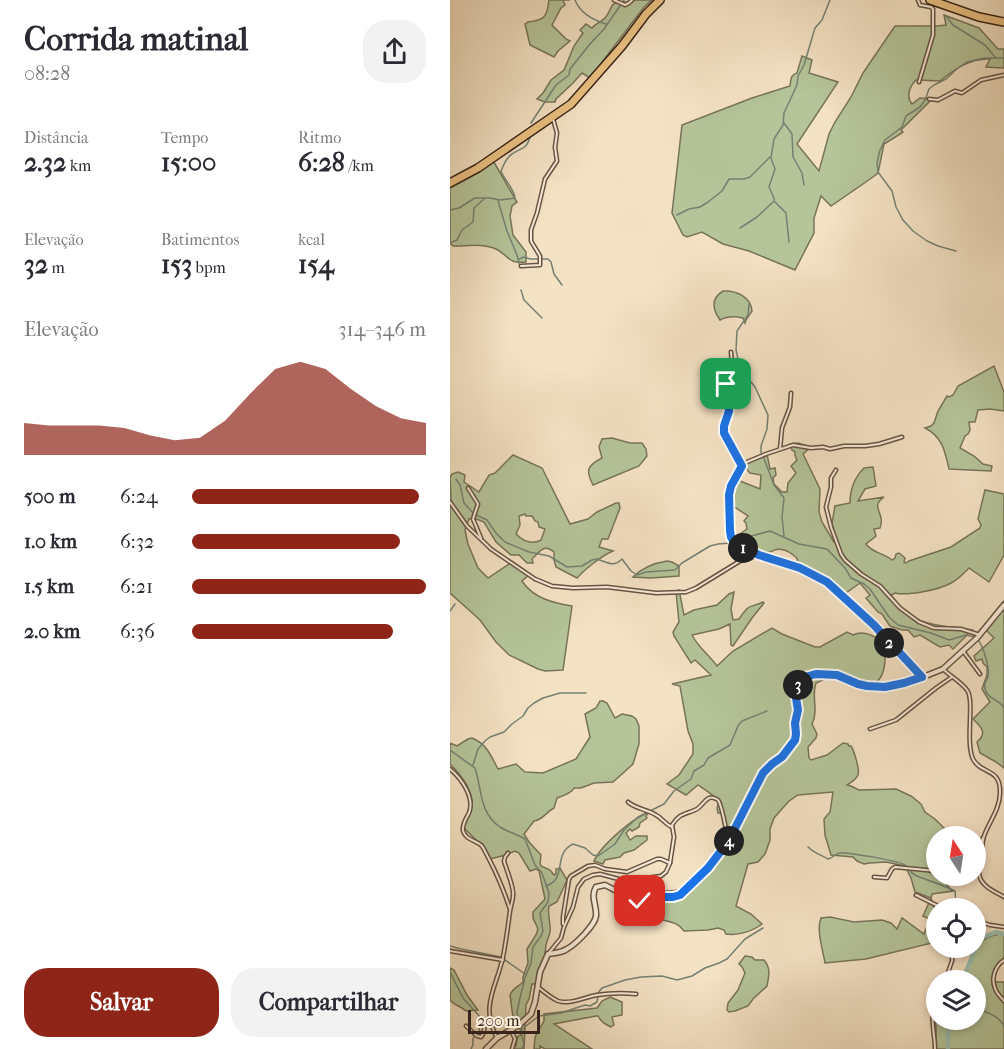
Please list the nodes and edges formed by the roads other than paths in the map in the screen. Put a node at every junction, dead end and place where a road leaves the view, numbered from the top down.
1 (614, 0) edge
2 (632, 0) edge
3 (660, 0) edge
4 (918, 0) edge
5 (930, 0) edge
6 (1004, 22) edge
7 (1004, 75) edge
8 (919, 82) dead end
9 (929, 99) dead end
10 (553, 117) junction
11 (450, 183) edge
12 (521, 266) dead end
13 (731, 352) dead end
14 (791, 393) dead end
15 (902, 437) dead end
16 (780, 449) junction
17 (742, 466) junction
18 (836, 470) dead end
19 (468, 488) dead end
20 (450, 502) edge
21 (482, 541) junction
22 (759, 555) junction
23 (1004, 605) edge
24 (980, 635) junction
25 (963, 651) junction
26 (943, 669) junction
27 (980, 674) dead end
28 (922, 677) junction
29 (952, 677) junction
30 (870, 729) dead end
31 (450, 769) edge
32 (628, 802) dead end
33 (672, 827) junction
34 (986, 831) edge
35 (725, 847) junction
36 (508, 853) dead end
37 (670, 864) junction
38 (926, 870) edge
39 (874, 877) dead end
40 (986, 886) edge
41 (916, 895) dead end
42 (1004, 897) edge
43 (926, 900) edge
44 (510, 909) junction
45 (986, 924) edge
46 (564, 927) junction
47 (1004, 927) edge
48 (450, 951) edge
49 (548, 954) junction
50 (502, 960) junction
51 (1004, 960) edge
52 (538, 987) junction
53 (636, 994) dead end
54 (1004, 1001) edge
55 (490, 1022) junction
56 (466, 1026) dead end
57 (511, 1030) junction
58 (934, 1030) edge
59 (496, 1038) junction
60 (486, 1049) edge
61 (512, 1049) edge
62 (935, 1049) edge

1 - 2 street
3 - 10 highway
4 - 8 street
5 - 6 highway
7 - 9 street
10 - 11 highway
10 - 12 street
13 - 17 street
14 - 16 street
15 - 16 street
16 - 17 street
17 - 22 street
18 - 24 street
19 - 21 street
20 - 21 street
21 - 22 street
22 - 28 street
23 - 24 street
24 - 25 street
25 - 26 street
25 - 27 street
26 - 28 street
26 - 29 street
28 - 35 street
29 - 30 street
29 - 34 street
31 - 44 street
32 - 33 street
33 - 35 street
33 - 37 street
35 - 49 street
36 - 44 street
37 - 46 street
37 - 46 street
38 - 39 street
40 - 42 street
41 - 43 street
44 - 50 street
45 - 47 street
46 - 49 street
48 - 50 street
49 - 52 street
50 - 55 street
51 - 54 street
52 - 53 street
52 - 57 street
55 - 56 street
55 - 59 street
57 - 59 street
57 - 61 street
58 - 62 street
59 - 60 street

